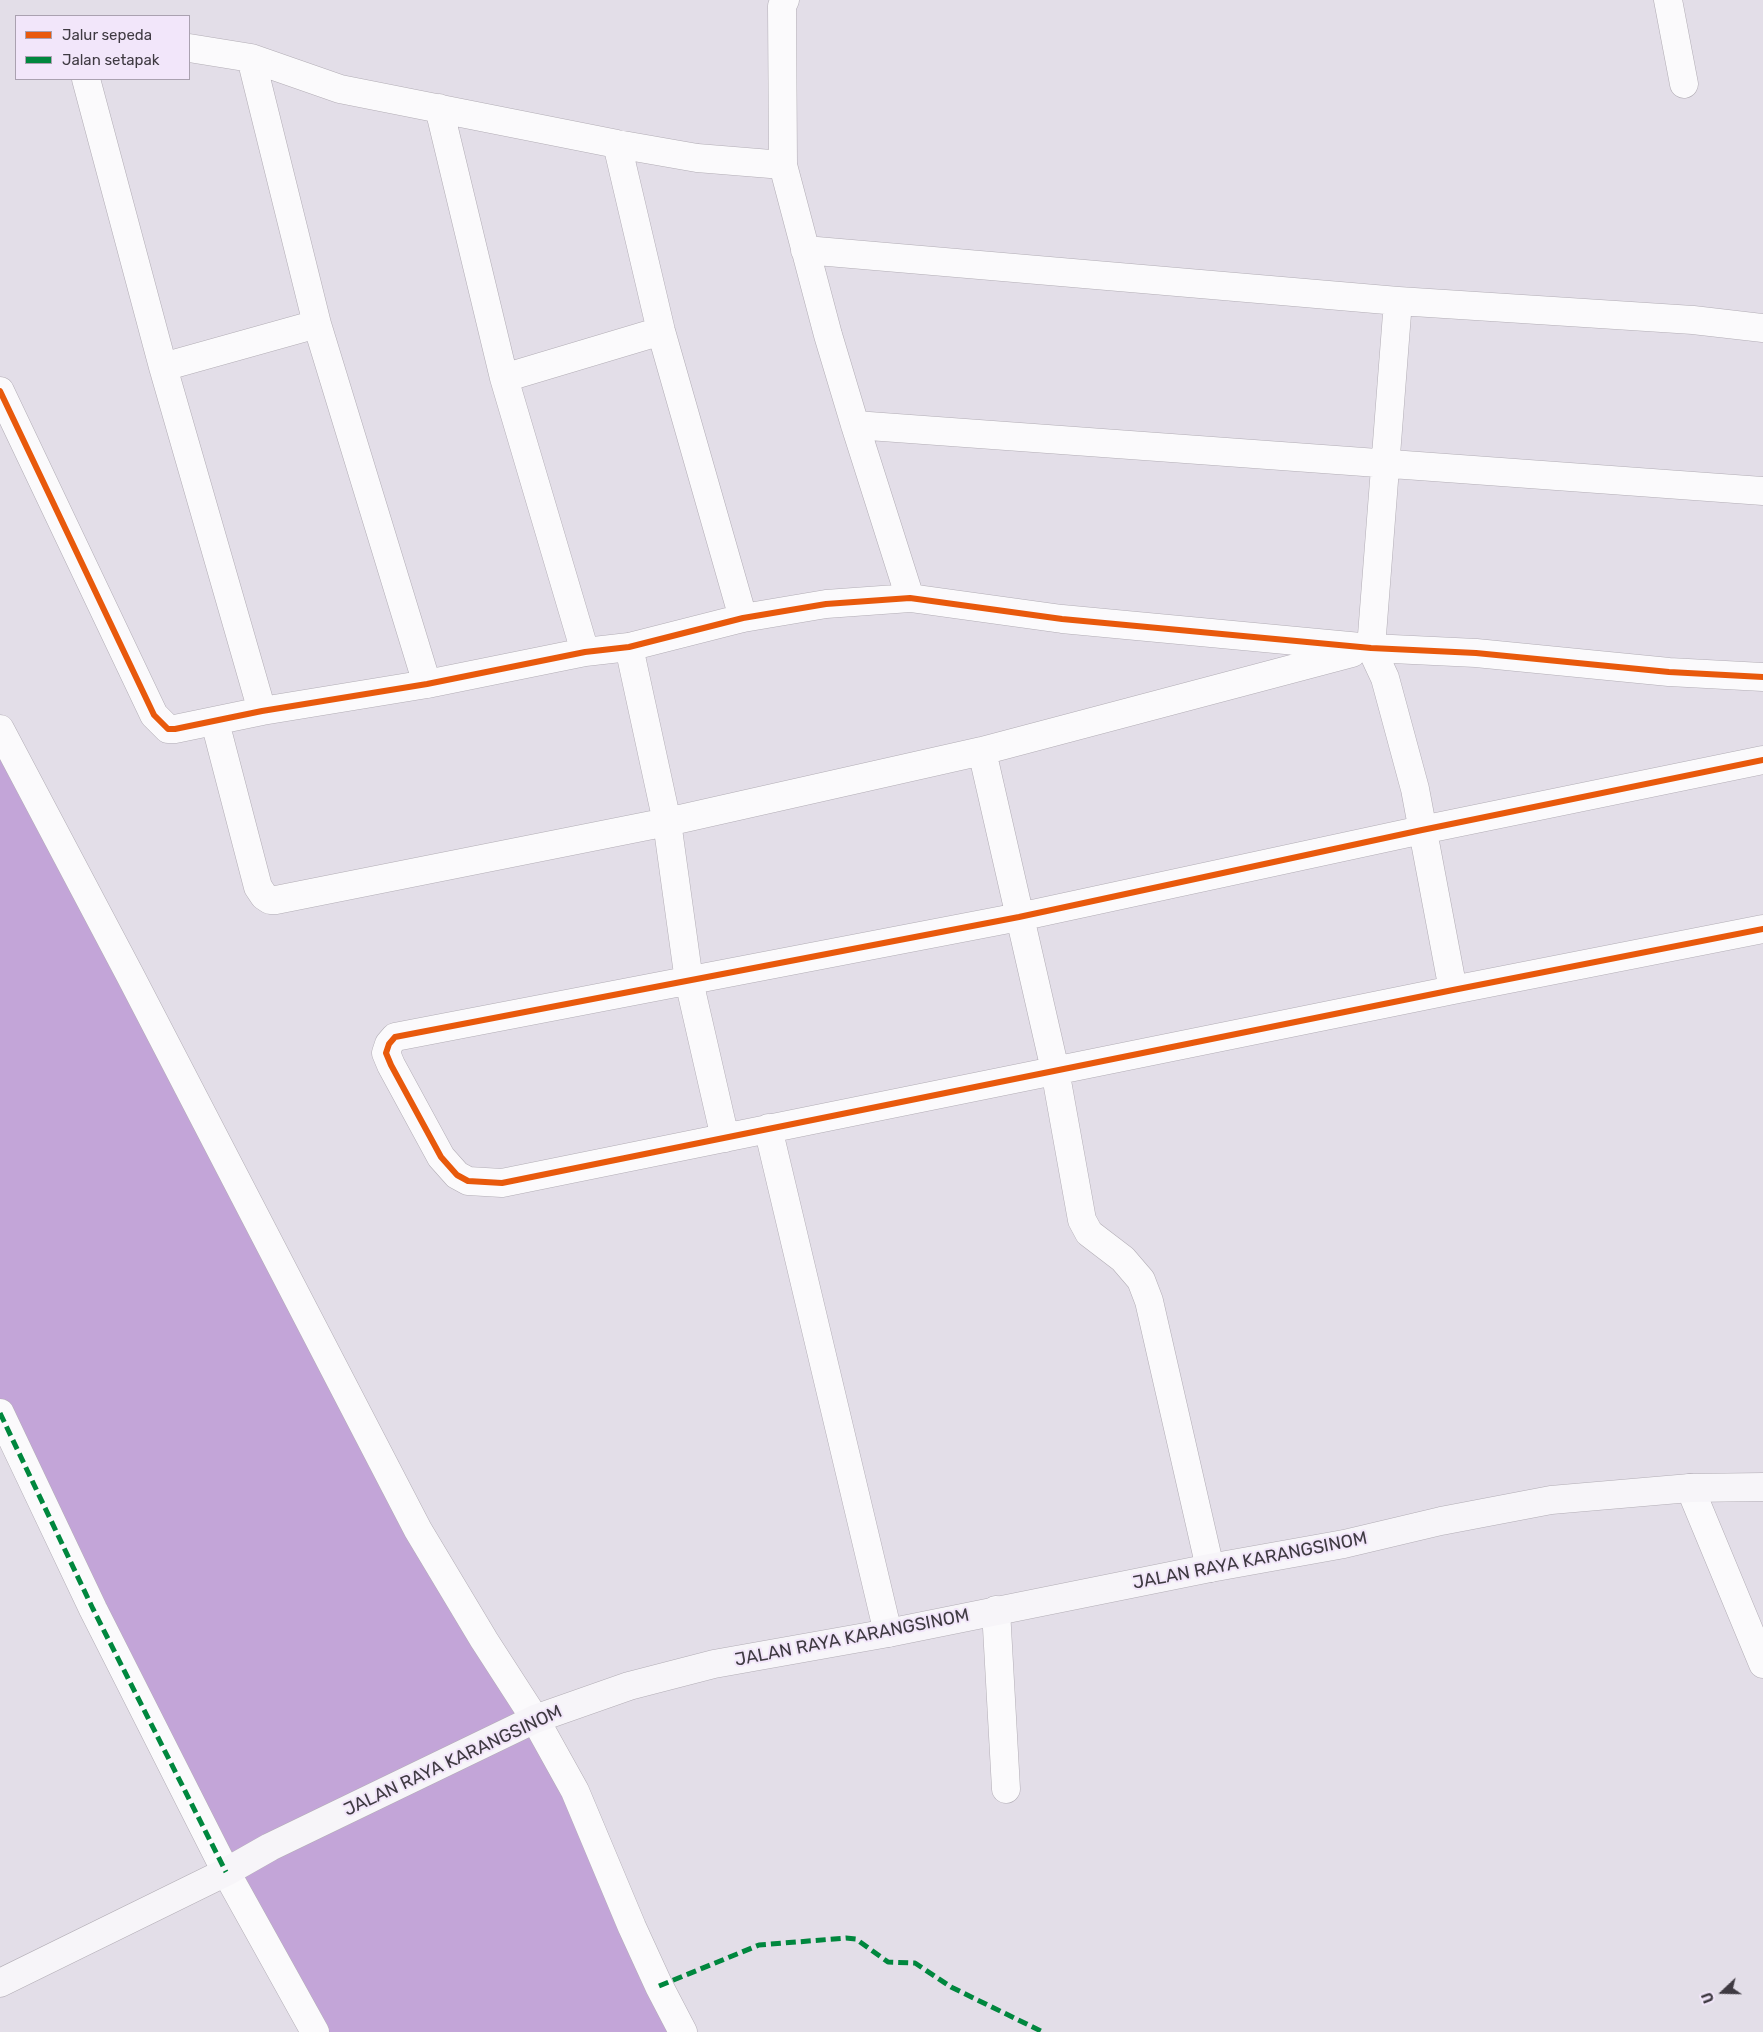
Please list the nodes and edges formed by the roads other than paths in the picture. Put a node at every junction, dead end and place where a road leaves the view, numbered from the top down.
1 (785, 0) edge
2 (1668, 0) edge
3 (190, 48) edge
4 (252, 58) junction
5 (86, 80) edge
6 (1684, 84) dead end
7 (439, 108) junction
8 (617, 144) junction
9 (783, 165) junction
10 (805, 250) junction
11 (1398, 301) junction
12 (317, 324) junction
13 (1763, 328) edge
14 (661, 331) junction
15 (163, 367) junction
16 (504, 378) junction
17 (0, 391) edge
18 (855, 425) junction
19 (1387, 464) junction
20 (1763, 491) edge
21 (910, 598) junction
22 (743, 618) junction
23 (629, 648) junction
24 (1371, 648) junction
25 (585, 652) junction
26 (1763, 677) edge
27 (427, 684) junction
28 (262, 711) junction
29 (215, 722) junction
30 (0, 729) edge
31 (982, 751) junction
32 (1763, 760) edge
33 (667, 822) junction
34 (1422, 830) junction
35 (1019, 917) junction
36 (1763, 929) edge
37 (689, 981) junction
38 (1453, 990) junction
39 (1055, 1070) junction
40 (768, 1128) junction
41 (726, 1138) junction
42 (0, 1413) edge
43 (1763, 1487) edge
44 (1690, 1488) junction
45 (1210, 1568) junction
46 (996, 1610) junction
47 (888, 1633) junction
48 (1763, 1664) edge
49 (524, 1724) junction
50 (1006, 1790) dead end
51 (226, 1872) junction
52 (0, 1983) edge
53 (315, 2032) edge
54 (683, 2032) edge

1 - 9 street
2 - 6 street
3 - 4 street
4 - 7 street
4 - 12 street
5 - 15 street
7 - 8 street
7 - 16 street
8 - 9 street
8 - 14 street
9 - 10 street
10 - 11 street
10 - 18 street
11 - 13 street
11 - 19 street
12 - 15 street
12 - 27 street
14 - 16 street
14 - 22 street
15 - 28 street
16 - 25 street
17 - 29 street
18 - 19 street
18 - 21 street
19 - 20 street
19 - 24 street
21 - 22 street
21 - 24 street
22 - 23 street
23 - 25 street
23 - 33 street
24 - 26 street
24 - 31 street
24 - 34 street
25 - 27 street
27 - 28 street
28 - 29 street
29 - 33 street
30 - 49 street
31 - 33 street
31 - 35 street
32 - 34 street
33 - 37 street
34 - 35 street
34 - 38 street
35 - 37 street
35 - 39 street
36 - 38 street
37 - 41 street
37 - 41 street
38 - 39 street
39 - 40 street
39 - 45 street
40 - 41 street
40 - 47 street
42 - 51 street
43 - 44 street, JALAN RAYA KARANGSINOM
44 - 45 street, JALAN RAYA KARANGSINOM
44 - 48 street
45 - 46 street, JALAN RAYA KARANGSINOM
46 - 47 street, JALAN RAYA KARANGSINOM
46 - 50 street
47 - 49 street, JALAN RAYA KARANGSINOM
49 - 51 street, JALAN RAYA KARANGSINOM
49 - 54 street
51 - 52 street, JALAN RAYA KARANGSINOM
51 - 53 street

